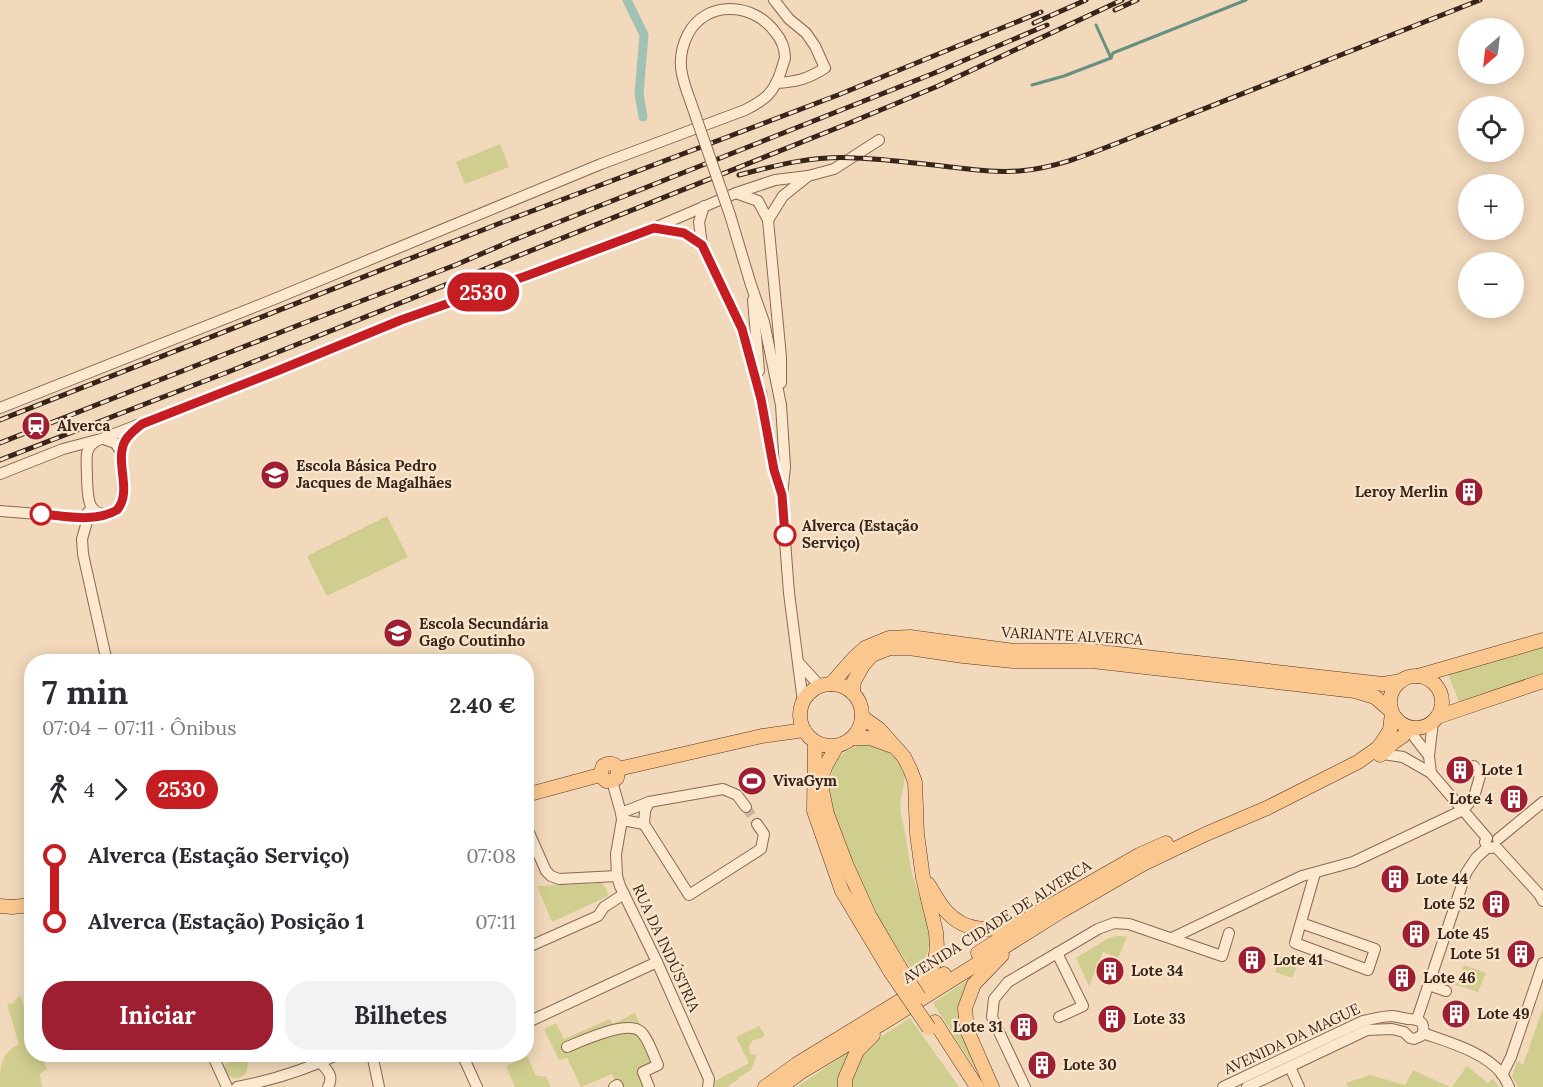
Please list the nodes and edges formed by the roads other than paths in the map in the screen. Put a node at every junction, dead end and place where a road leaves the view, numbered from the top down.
1 (774, 0) edge
2 (776, 83) junction
3 (879, 140) dead end
4 (808, 176) junction
5 (736, 193) junction
6 (704, 206) junction
7 (768, 220) junction
8 (654, 228) junction
9 (702, 245) junction
10 (751, 285) junction
11 (761, 399) junction
12 (781, 405) junction
13 (0, 408) edge
14 (142, 424) junction
15 (102, 440) junction
16 (122, 453) junction
17 (0, 474) edge
18 (782, 495) junction
19 (88, 497) junction
20 (0, 511) edge
21 (110, 514) junction
22 (88, 518) junction
23 (1543, 640) edge
24 (105, 654) edge
25 (797, 661) junction
26 (1418, 676) junction
27 (1401, 681) junction
28 (1543, 681) edge
29 (825, 685) junction
30 (853, 693) junction
31 (802, 707) junction
32 (1392, 712) junction
33 (862, 717) junction
34 (1435, 719) junction
35 (1411, 728) junction
36 (804, 730) junction
37 (774, 733) junction
38 (853, 738) junction
39 (815, 742) junction
40 (837, 746) junction
41 (894, 747) junction
42 (1383, 754) junction
43 (1429, 756) junction
44 (1358, 762) junction
45 (1474, 766) dead end
46 (1431, 773) junction
47 (610, 775) junction
48 (1323, 779) junction
49 (534, 793) edge
50 (649, 801) junction
51 (1543, 802) edge
52 (746, 807) tunnel mouth
53 (1463, 810) junction
54 (621, 816) junction
55 (644, 824) junction
56 (757, 824) tunnel mouth
57 (1492, 843) junction
58 (534, 844) edge
59 (1316, 873) junction
60 (617, 876) junction
61 (923, 878) junction
62 (624, 894) junction
63 (1543, 902) edge
64 (0, 906) edge
65 (24, 906) edge
66 (1027, 919) junction
67 (1301, 923) junction
68 (1229, 933) dead end
69 (1019, 938) junction
70 (1172, 938) junction
71 (534, 944) edge
72 (1057, 953) junction
73 (657, 962) junction
74 (1543, 963) edge
75 (895, 970) junction
76 (1429, 985) junction
77 (1446, 991) dead end
78 (889, 1013) junction
79 (1059, 1017) dead end
80 (534, 1019) edge
81 (1414, 1019) junction
82 (932, 1025) junction
83 (1404, 1032) junction
84 (1423, 1033) junction
85 (567, 1047) dead end
86 (215, 1062) edge
87 (374, 1062) edge
88 (466, 1062) edge
89 (321, 1063) joint
90 (1290, 1067) junction
91 (1502, 1075) junction
92 (226, 1087) edge
93 (237, 1087) edge
94 (328, 1087) edge
95 (379, 1087) edge
96 (477, 1087) edge
97 (649, 1087) edge
98 (708, 1087) edge
99 (765, 1087) edge
100 (782, 1087) edge
101 (845, 1087) edge
102 (966, 1087) edge
103 (977, 1087) edge
104 (992, 1087) edge
105 (1025, 1087) edge
106 (1223, 1087) edge
107 (1247, 1087) edge
108 (1299, 1087) edge
109 (1509, 1087) edge

1 - 2 street
2 - 10 street, bridge
2 - 13 street
3 - 4 street
4 - 5 street
4 - 7 street
5 - 6 street
5 - 7 street
6 - 8 street
6 - 9 street
7 - 12 street
8 - 9 street
8 - 14 street
9 - 11 street
10 - 11 street
10 - 12 street
11 - 18 street
12 - 18 street
14 - 15 street
14 - 16 street
15 - 16 street
15 - 17 street
15 - 19 street
16 - 21 street
18 - 25 street
19 - 21 street
19 - 22 street
20 - 22 street
21 - 22 street
22 - 24 street
23 - 26 main road
25 - 29 street
25 - 31 street
26 - 27 main road
26 - 34 main road
27 - 29 main road, VARIANTE ALVERCA
27 - 32 main road
28 - 34 main road
29 - 30 main road
29 - 31 main road
30 - 32 main road, VARIANTE ALVERCA
30 - 33 main road
31 - 36 main road
31 - 37 main road
32 - 35 main road
32 - 44 main road, AVENIDA CIDADE DE ALVERCA
33 - 38 main road
33 - 41 main road
34 - 35 main road
34 - 43 street
35 - 42 main road, AVENIDA CIDADE DE ALVERCA
35 - 43 street
36 - 37 main road
36 - 39 main road
37 - 47 main road
38 - 40 main road
38 - 41 main road
39 - 40 main road
39 - 75 main road
40 - 75 main road
41 - 61 main road
42 - 44 main road, AVENIDA CIDADE DE ALVERCA
42 - 46 street
43 - 46 street
44 - 48 main road, AVENIDA CIDADE DE ALVERCA
45 - 53 street
46 - 53 street
47 - 49 main road
47 - 54 street, RUA DA INDÚSTRIA
48 - 66 main road, AVENIDA CIDADE DE ALVERCA
48 - 69 main road, AVENIDA CIDADE DE ALVERCA
50 - 52 street
50 - 54 street
50 - 55 street
51 - 57 street
53 - 57 street
53 - 59 street
54 - 55 street
54 - 60 street, RUA DA INDÚSTRIA
55 - 56 street
57 - 63 street
57 - 76 street
58 - 60 street
59 - 67 street
59 - 70 street
60 - 62 street, RUA DA INDÚSTRIA
61 - 66 main road
61 - 78 main road
62 - 71 street
62 - 73 street, RUA DA INDÚSTRIA
64 - 65 main road
66 - 78 main road, AVENIDA CIDADE DE ALVERCA
67 - 67 street
68 - 70 street
69 - 78 main road, AVENIDA CIDADE DE ALVERCA
69 - 104 main road
70 - 72 street
72 - 79 street
72 - 105 street
73 - 80 street
73 - 98 street, RUA DA INDÚSTRIA
74 - 91 street
75 - 82 main road, bridge
76 - 77 street
76 - 81 street
78 - 99 main road, AVENIDA CIDADE DE ALVERCA
78 - 100 main road, AVENIDA CIDADE DE ALVERCA
78 - 101 main road
81 - 83 street
81 - 84 street
81 - 106 street, AVENIDA DA MAGUE
82 - 102 main road
82 - 103 main road
83 - 84 street
83 - 90 street, AVENIDA DA MAGUE
84 - 91 street
85 - 97 street
86 - 92 street
87 - 95 street
88 - 96 street
89 - 93 street
89 - 94 street
90 - 107 street, AVENIDA DA MAGUE
90 - 108 street
91 - 109 street

